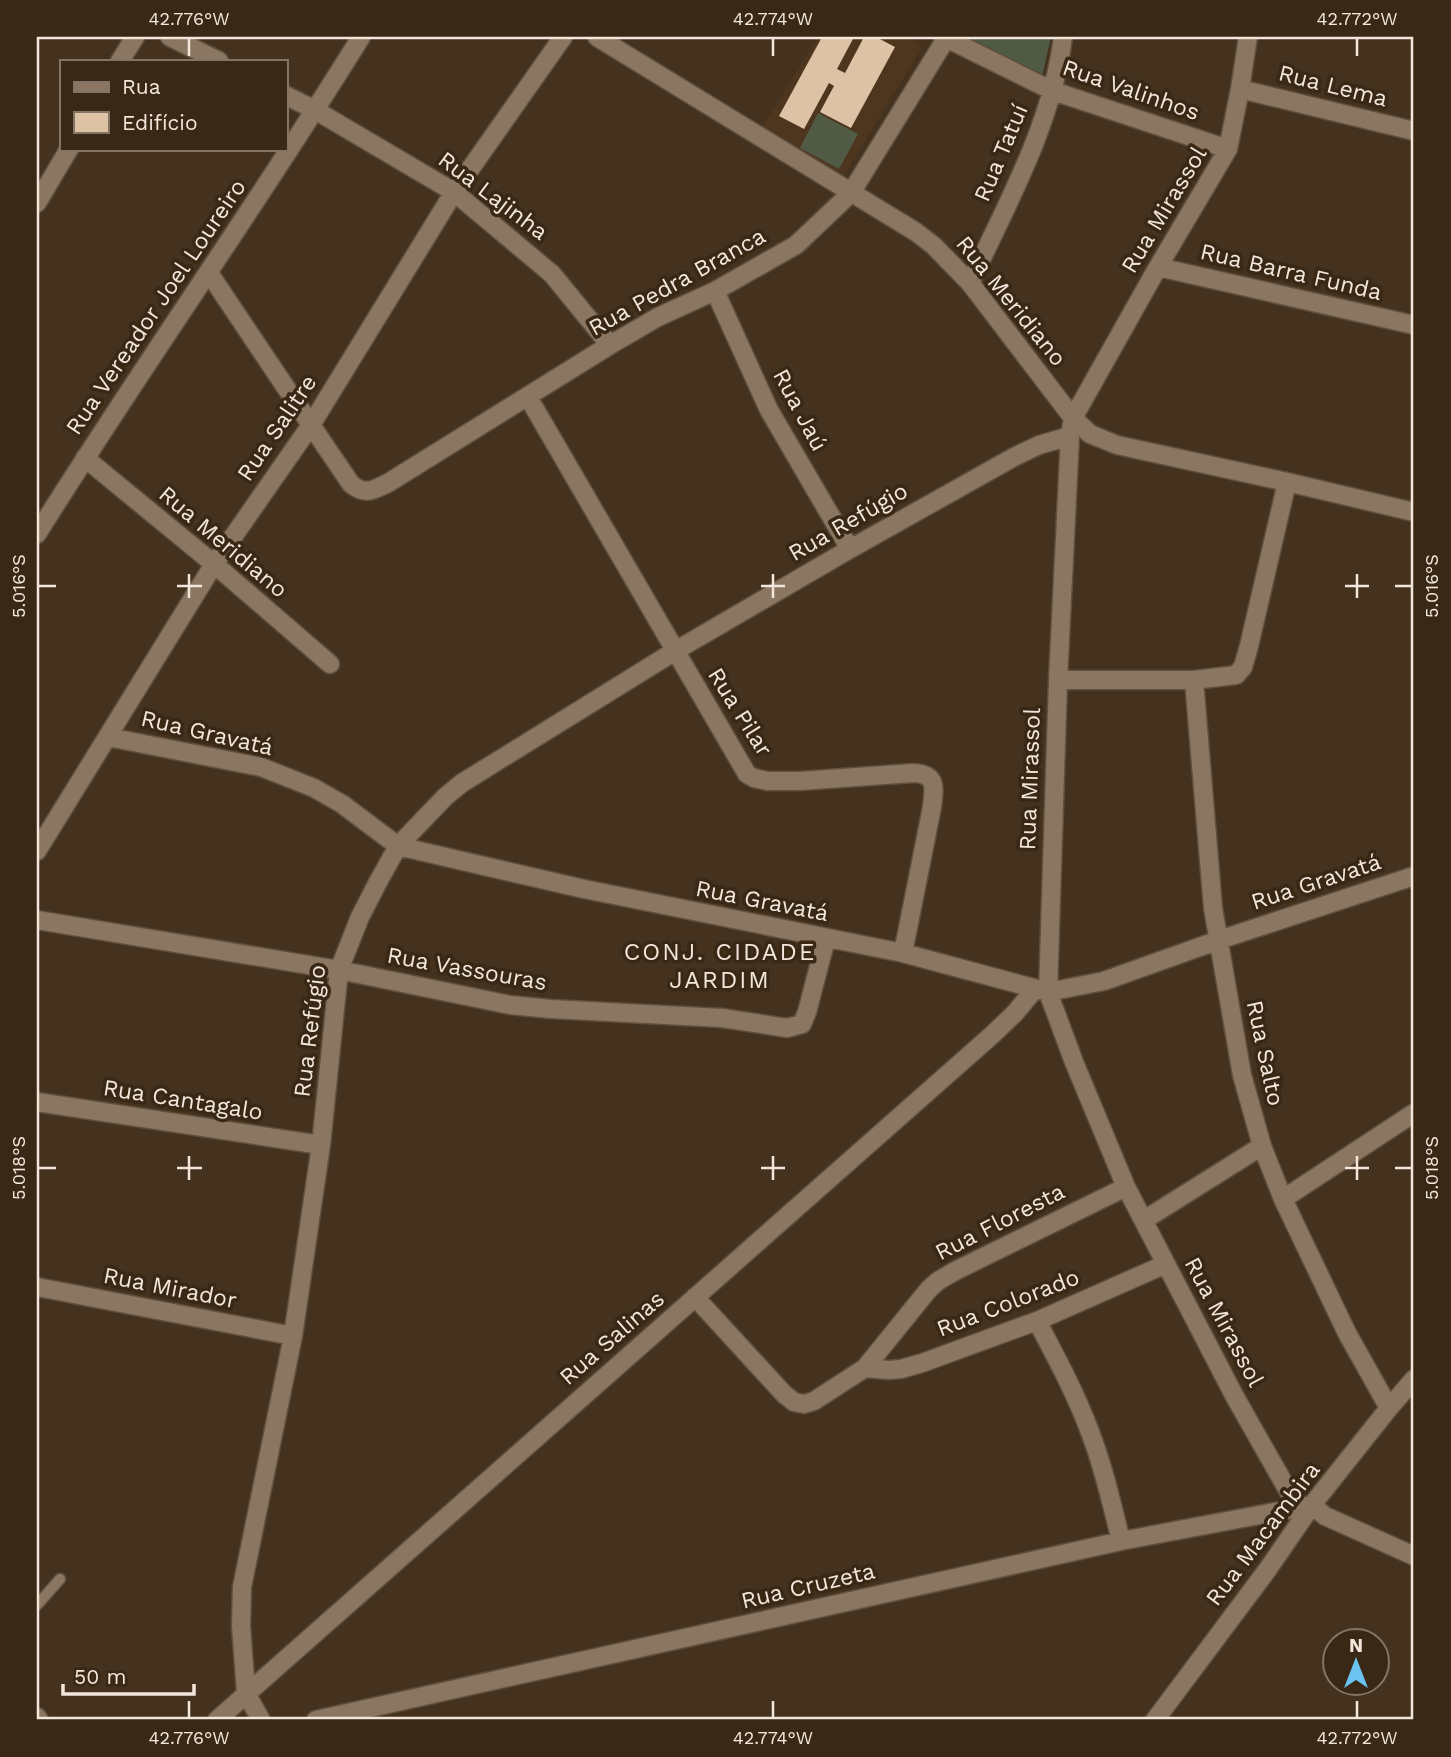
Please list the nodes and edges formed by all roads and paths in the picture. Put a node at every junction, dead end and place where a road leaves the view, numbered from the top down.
1 (135, 37) edge
2 (170, 37) edge
3 (361, 37) edge
4 (564, 37) edge
5 (597, 37) edge
6 (945, 37) edge
7 (1063, 37) edge
8 (1248, 37) edge
9 (121, 60) edge
10 (217, 60) edge
11 (1240, 89) junction
12 (1053, 91) junction
13 (287, 96) edge
14 (316, 110) junction
15 (1414, 131) edge
16 (1228, 149) junction
17 (68, 150) edge
18 (454, 192) junction
19 (851, 192) junction
20 (37, 203) edge
21 (1158, 267) junction
22 (209, 273) junction
23 (970, 283) junction
24 (715, 291) junction
25 (1414, 325) edge
26 (610, 345) junction
27 (528, 397) junction
28 (310, 425) junction
29 (1071, 427) junction
30 (85, 458) junction
31 (1287, 482) junction
32 (1414, 512) edge
33 (37, 534) edge
34 (850, 549) junction
35 (214, 564) junction
36 (675, 651) junction
37 (330, 664) dead end
38 (1058, 680) junction
39 (1194, 680) junction
40 (108, 737) junction
41 (398, 846) junction
42 (37, 851) edge
43 (1414, 876) edge
44 (37, 920) edge
45 (826, 939) junction
46 (1219, 940) junction
47 (902, 953) junction
48 (340, 970) junction
49 (1042, 990) junction
50 (37, 1102) edge
51 (1414, 1113) edge
52 (321, 1145) junction
53 (1262, 1146) junction
54 (1126, 1187) junction
55 (1283, 1199) junction
56 (1144, 1220) junction
57 (1166, 1264) junction
58 (37, 1287) edge
59 (695, 1297) junction
60 (1037, 1321) junction
61 (293, 1336) junction
62 (865, 1368) junction
63 (1414, 1379) edge
64 (1389, 1408) junction
65 (1305, 1507) junction
66 (1121, 1541) junction
67 (1414, 1556) edge
68 (60, 1579) dead end
69 (37, 1605) edge
70 (246, 1693) junction
71 (217, 1720) edge
72 (261, 1720) edge
73 (316, 1720) edge
74 (1154, 1720) edge

1 - 9 street
2 - 10 street
3 - 14 street, Rua Vereador Joel Loureiro
4 - 18 street, Rua Salitre
5 - 19 street, Rua Meridiano
6 - 12 street, Rua Valinhos
6 - 19 street, Rua Pedra Branca
7 - 12 street, Rua Tatuí
8 - 11 street, Rua Mirassol
11 - 15 street, Rua Lema
11 - 16 street, Rua Mirassol
12 - 16 street, Rua Valinhos
12 - 23 street, Rua Tatuí
13 - 14 street, Rua Lajinha
14 - 18 street, Rua Lajinha
14 - 22 street, Rua Vereador Joel Loureiro
16 - 21 street, Rua Mirassol
17 - 20 street
18 - 26 street, Rua Lajinha
18 - 28 street, Rua Salitre
19 - 23 street, Rua Meridiano
19 - 24 street, Rua Pedra Branca
21 - 25 street, Rua Barra Funda
21 - 29 street, Rua Mirassol
22 - 28 street
22 - 30 street, Rua Vereador Joel Loureiro
23 - 29 street, Rua Meridiano
24 - 26 street, Rua Pedra Branca
24 - 34 street, Rua Jaú
26 - 27 street, Rua Pedra Branca
27 - 28 street, Rua Pedra Branca
27 - 36 street, Rua Pilar
28 - 35 street, Rua Salitre
29 - 31 street, Rua Meridiano
29 - 34 street, Rua Refúgio
29 - 38 street, Rua Mirassol
30 - 33 street, Rua Vereador Joel Loureiro
30 - 35 street, Rua Meridiano
31 - 32 street, Rua Meridiano
31 - 39 street
34 - 36 street, Rua Refúgio
35 - 37 street, Rua Meridiano
35 - 40 street, Rua Salitre
36 - 41 street, Rua Refúgio
36 - 47 street, Rua Pilar
38 - 39 street
38 - 49 street, Rua Mirassol
39 - 46 street, Rua Salto
40 - 41 street, Rua Gravatá
40 - 42 street, Rua Salitre
41 - 45 street, Rua Gravatá
41 - 48 street, Rua Refúgio
43 - 46 street, Rua Gravatá
44 - 48 street, Rua Vassouras
45 - 47 street, Rua Gravatá
45 - 48 street, Rua Vassouras
46 - 49 street, Rua Gravatá
46 - 53 street, Rua Salto
47 - 49 street, Rua Gravatá
48 - 52 street, Rua Refúgio
49 - 54 street, Rua Mirassol
49 - 59 street, Rua Salinas
50 - 52 street, Rua Cantagalo
51 - 55 street
52 - 61 street, Rua Refúgio
53 - 55 street, Rua Salto
53 - 56 street
54 - 56 street, Rua Mirassol
54 - 62 street, Rua Floresta
55 - 64 street, Rua Salto
56 - 57 street, Rua Mirassol
57 - 60 street, Rua Colorado
57 - 65 street, Rua Mirassol
58 - 61 street, Rua Mirador
59 - 62 street, Rua Floresta
59 - 70 street, Rua Salinas
60 - 62 street, Rua Colorado
60 - 66 street
61 - 70 street, Rua Refúgio
63 - 64 street, Rua Macambira
64 - 65 street, Rua Macambira
65 - 66 street, Rua Cruzeta
65 - 67 street
65 - 74 street, Rua Macambira
66 - 73 street, Rua Cruzeta
68 - 69 lane
70 - 71 street, Rua Salinas
70 - 72 street, Rua Refúgio

